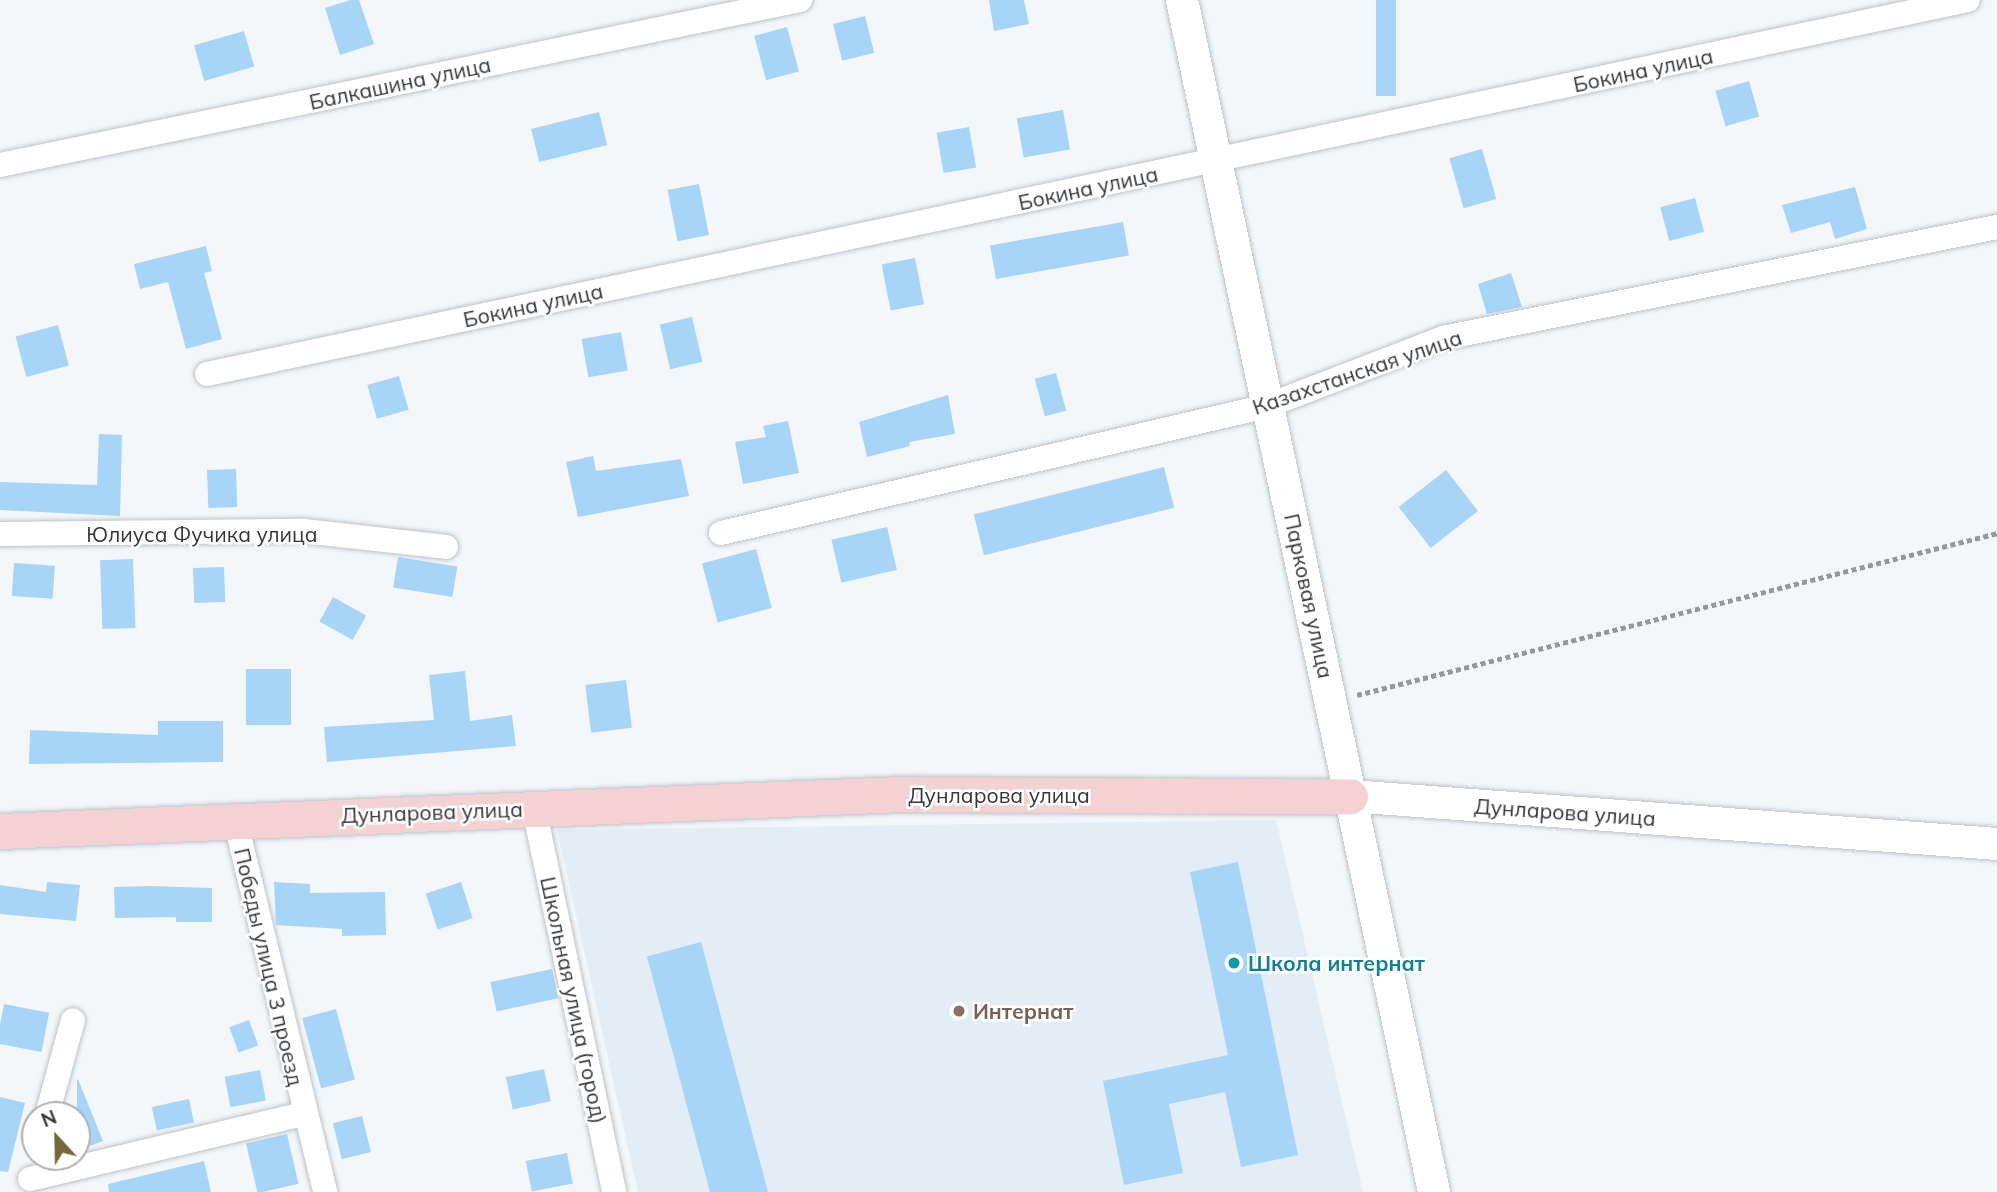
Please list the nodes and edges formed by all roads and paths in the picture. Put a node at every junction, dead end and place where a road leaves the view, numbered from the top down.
1 (800, 0) edge
2 (1182, 0) edge
3 (1968, 0) edge
4 (1215, 161) junction
5 (0, 165) edge
6 (1997, 227) edge
7 (207, 374) dead end
8 (1267, 406) junction
9 (722, 533) dead end
10 (1997, 533) edge
11 (0, 534) edge
12 (446, 547) dead end
13 (1332, 702) junction
14 (1350, 796) junction
15 (534, 808) junction
16 (234, 819) junction
17 (0, 831) edge
18 (1997, 844) edge
19 (73, 1020) dead end
20 (51, 1101) edge
21 (303, 1114) junction
22 (30, 1176) edge
23 (325, 1192) edge
24 (614, 1192) edge
25 (1434, 1192) edge

1 - 5 street, Балкашина улица
2 - 4 street, Парковая улица
3 - 4 street, Бокина улица
4 - 7 street, Бокина улица
4 - 8 street, Парковая улица
6 - 8 street, Казахстанская улица
8 - 9 street, Казахстанская улица
8 - 13 street, Парковая улица
10 - 13 path
11 - 12 street, Юлиуса Фучика улица
13 - 14 street, Парковая улица
14 - 15 main road, Дунларова улица
14 - 18 street, Дунларова улица
14 - 25 street, Парковая улица
15 - 16 main road, Дунларова улица
15 - 24 street, Школьная улица (город)
16 - 17 main road, Дунларова улица
16 - 21 street, Победы улица 3 проезд
19 - 20 street
21 - 22 street, Победы улица 3 проезд
21 - 23 street, Победы улица 3 проезд

